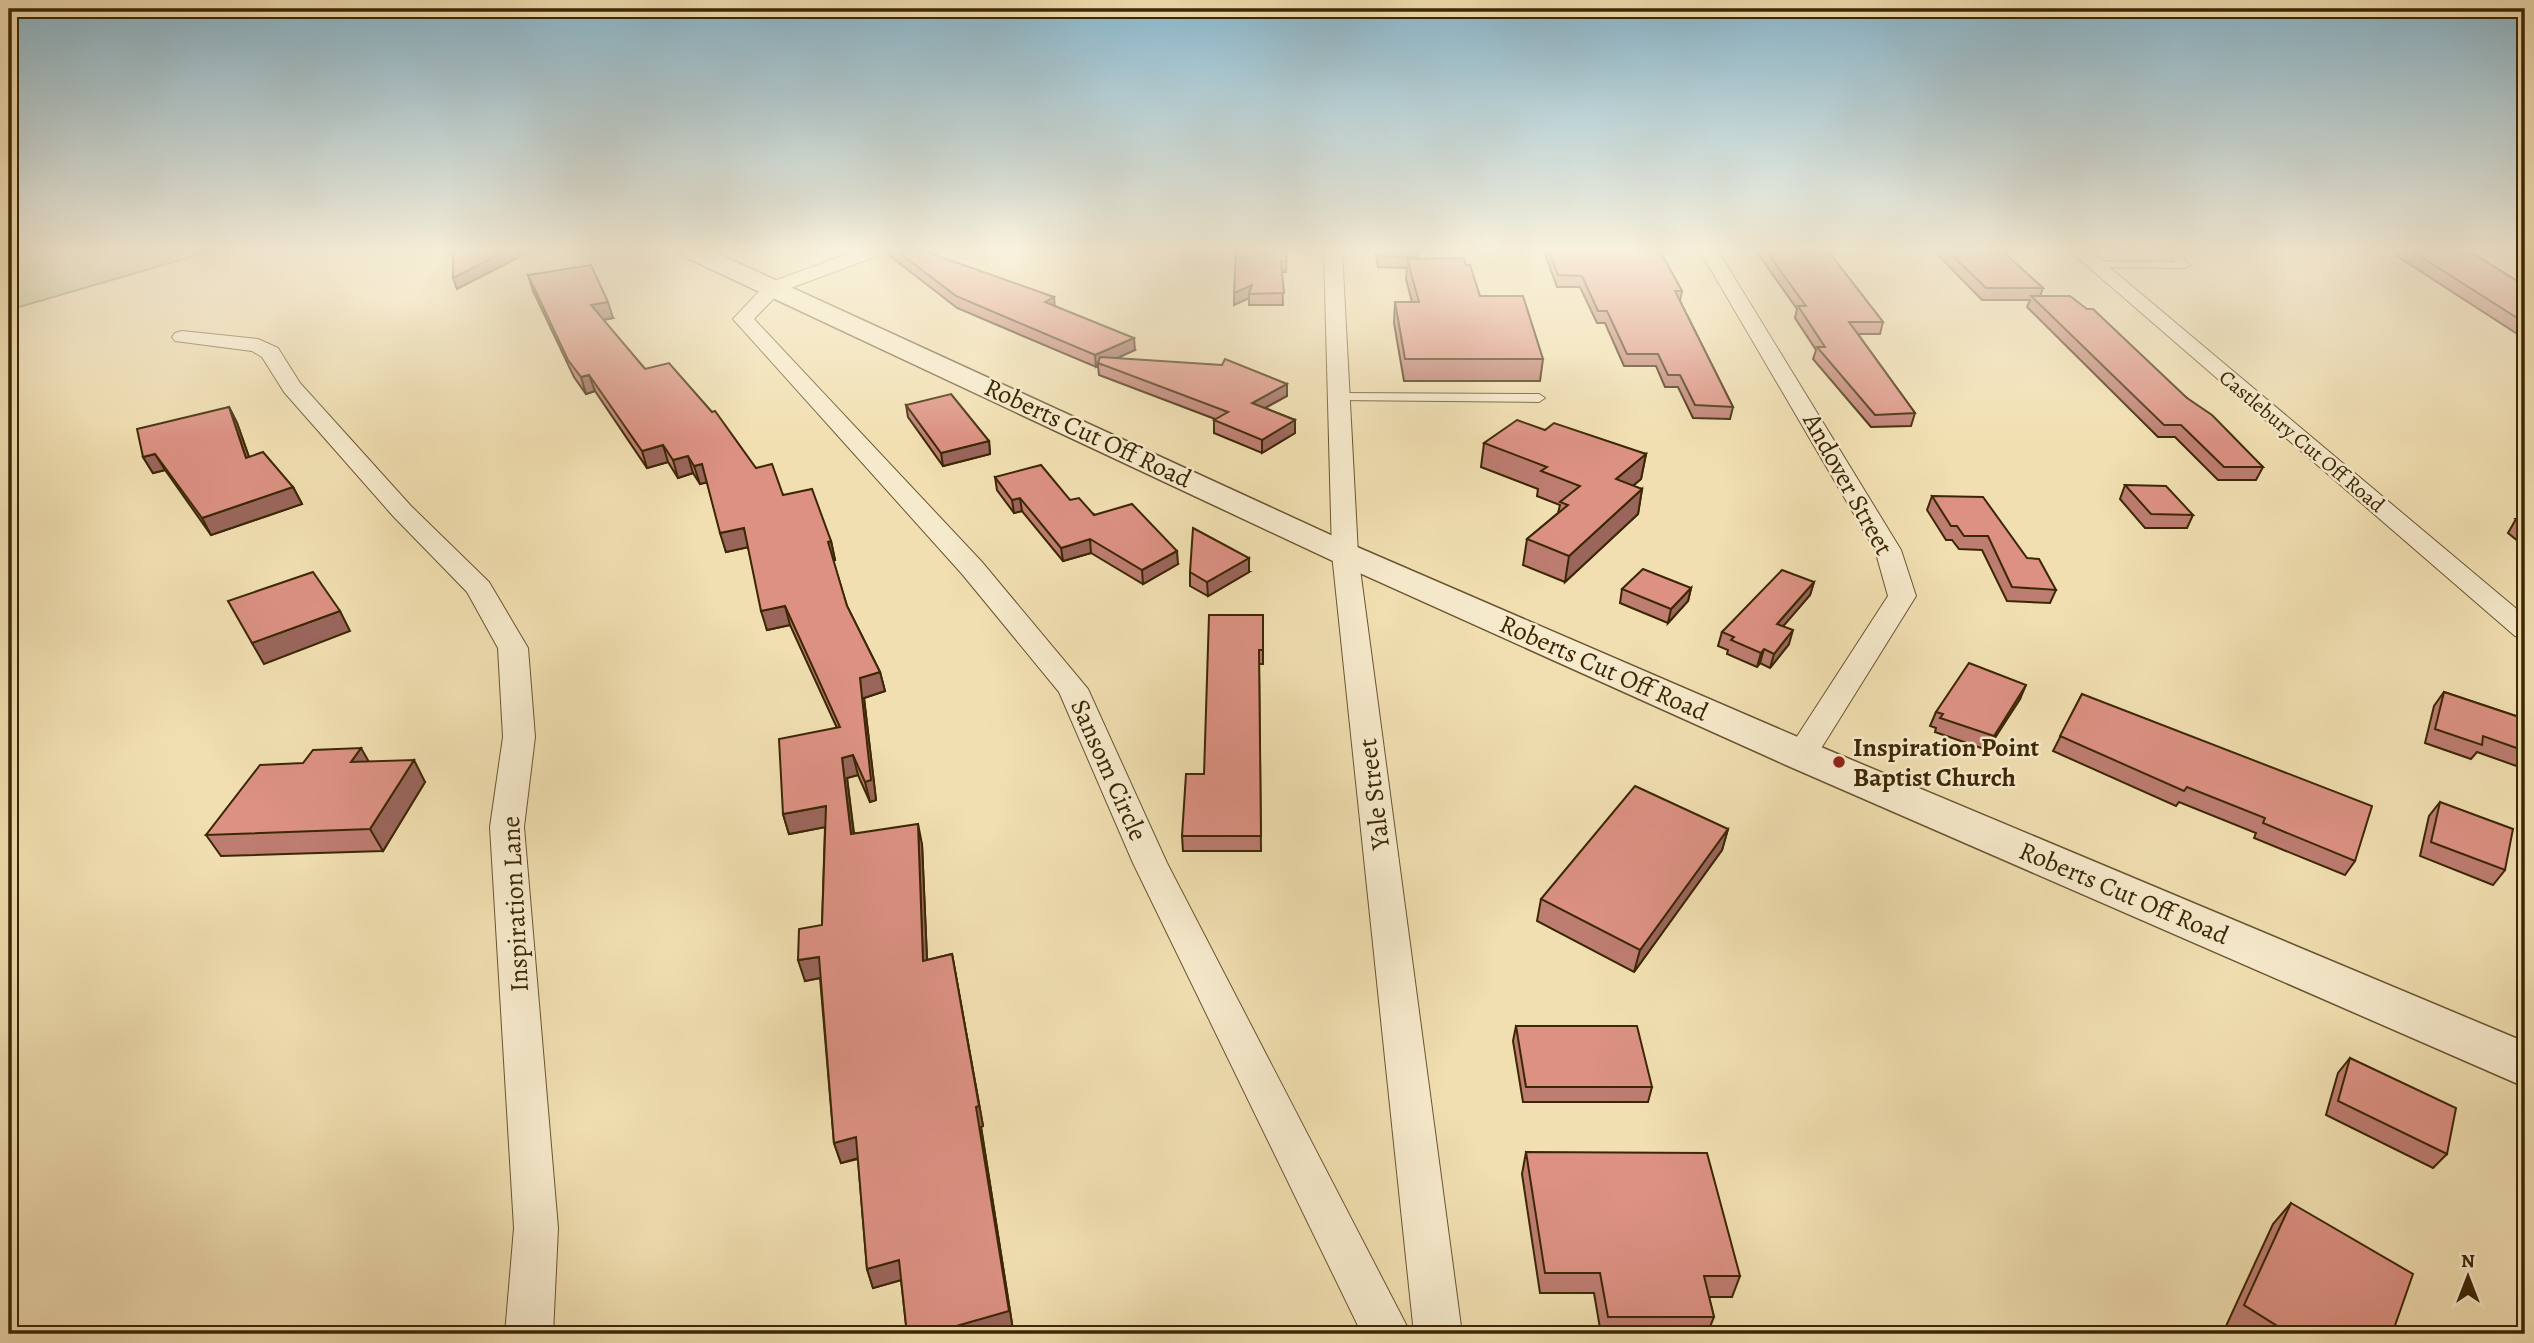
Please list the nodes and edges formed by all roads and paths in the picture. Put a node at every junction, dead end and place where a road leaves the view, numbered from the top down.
1 (748, 314) edge
2 (829, 314) edge
3 (1336, 314) edge
4 (1747, 314) edge
5 (2153, 314) edge
6 (182, 337) dead end
7 (1339, 397) junction
8 (1539, 398) dead end
9 (1345, 554) junction
10 (2525, 630) edge
11 (1801, 755) junction
12 (2525, 1065) edge
13 (529, 1334) edge
14 (1387, 1334) edge
15 (1438, 1334) edge

1 - 14 street, Sansom Circle
2 - 9 street, Roberts Cut Off Road
3 - 7 street, Yale Street
4 - 11 street, Andover Street
5 - 10 street, Castlebury Cut Off Road
6 - 13 street, Inspiration Lane
7 - 8 lane
7 - 9 street, Yale Street
9 - 11 street, Roberts Cut Off Road
9 - 15 street, Yale Street
11 - 12 street, Roberts Cut Off Road

